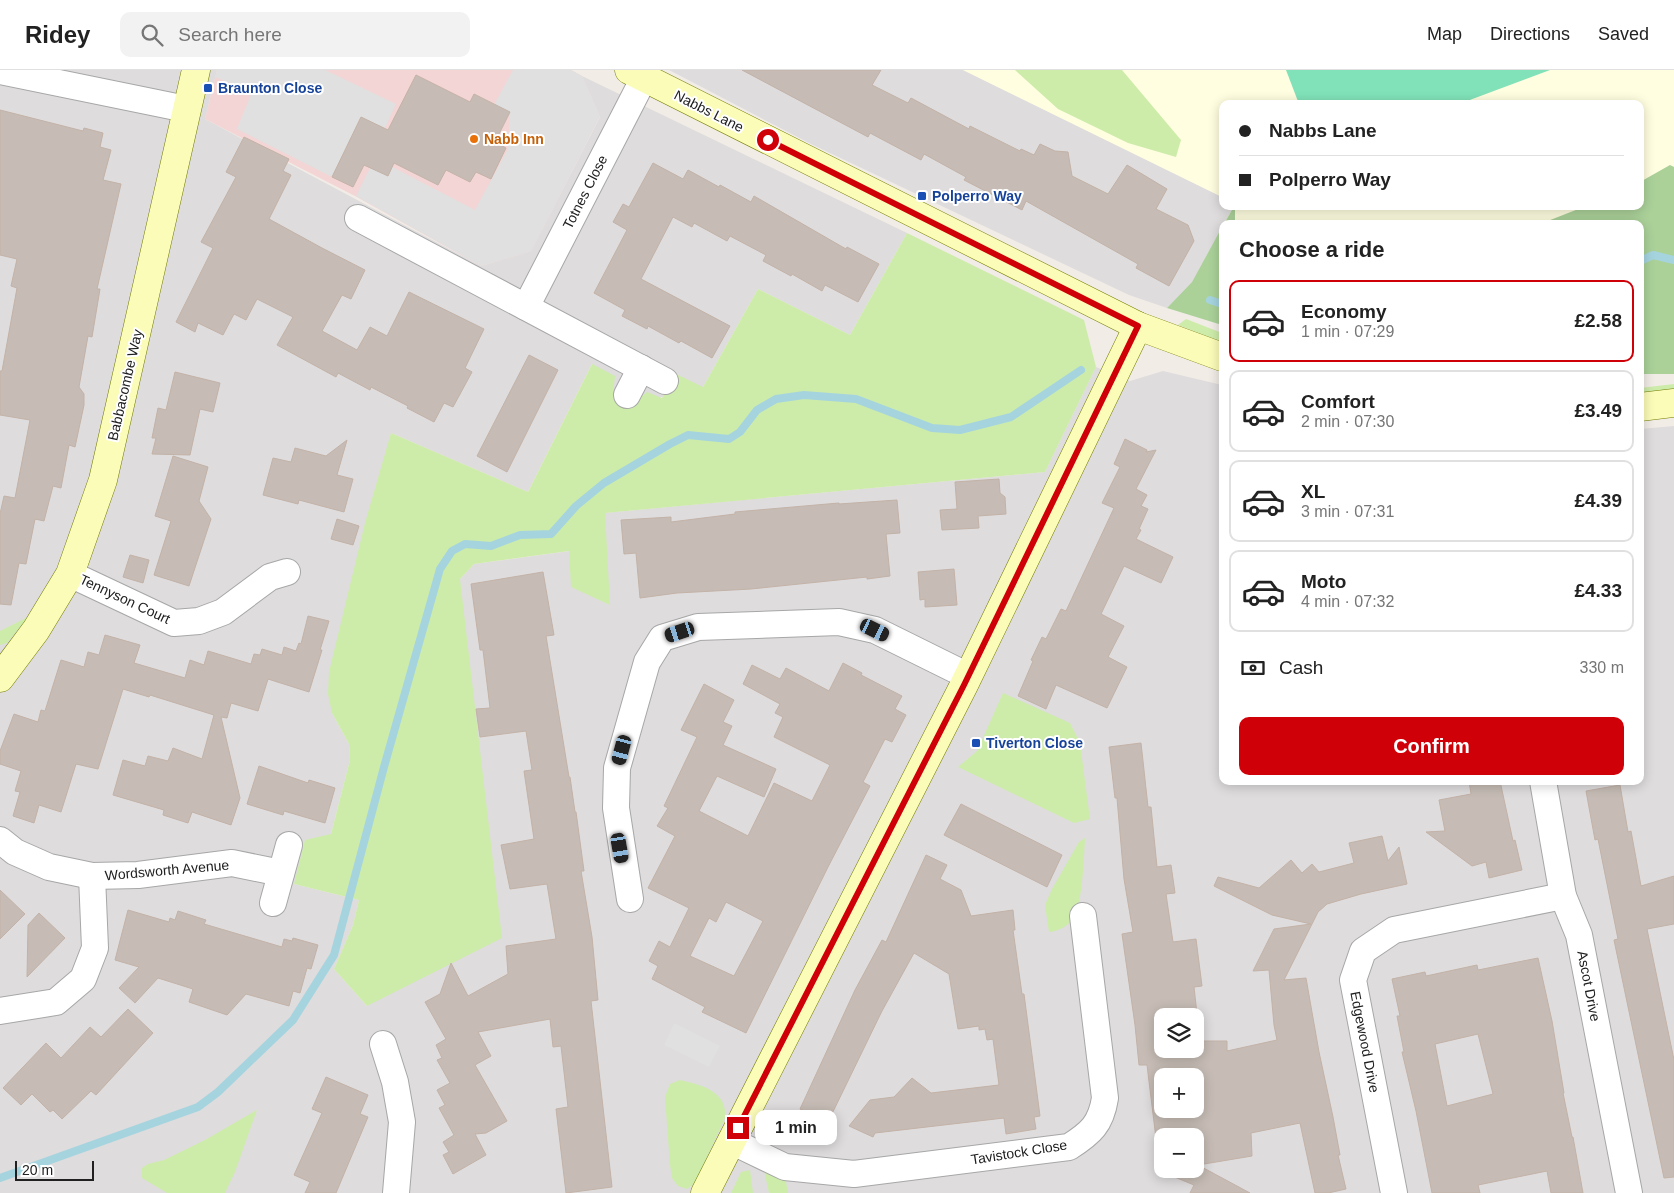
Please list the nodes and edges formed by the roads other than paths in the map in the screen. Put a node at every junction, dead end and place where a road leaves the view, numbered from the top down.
1 (196, 70) edge
2 (0, 71) edge
3 (637, 74) edge
4 (186, 109) junction
5 (358, 218) dead end
6 (526, 307) junction
7 (1138, 326) junction
8 (1219, 357) edge
9 (641, 368) junction
10 (665, 381) dead end
11 (627, 395) dead end
12 (1674, 403) edge
13 (1644, 406) edge
14 (287, 572) dead end
15 (70, 574) junction
16 (1, 675) edge
17 (968, 676) junction
18 (1544, 785) edge
19 (0, 840) edge
20 (289, 845) dead end
21 (282, 873) junction
22 (92, 876) junction
23 (1563, 896) junction
24 (630, 899) dead end
25 (273, 903) dead end
26 (1083, 916) dead end
27 (0, 1011) edge
28 (383, 1044) dead end
29 (731, 1141) junction
30 (396, 1193) edge
31 (705, 1193) edge
32 (1394, 1193) edge
33 (1628, 1193) edge

1 - 4 street, Babbacombe Way
2 - 4 street
3 - 6 street, Totnes Close
3 - 7 street, Nabbs Lane
4 - 15 street, Babbacombe Way
5 - 6 street
6 - 9 street
7 - 8 street, Nabbs Lane
7 - 17 street
9 - 10 street
9 - 11 street
12 - 13 street
14 - 15 street, Tennyson Court
15 - 16 street, Babbacombe Way
17 - 24 street
17 - 29 street
18 - 23 street, Ascot Drive
19 - 22 street, Wordsworth Avenue
20 - 21 street
21 - 22 street, Wordsworth Avenue
21 - 25 street
22 - 27 street
23 - 32 street, Edgewood Drive
23 - 33 street, Ascot Drive
26 - 29 street, Tavistock Close
28 - 30 street
29 - 31 street

